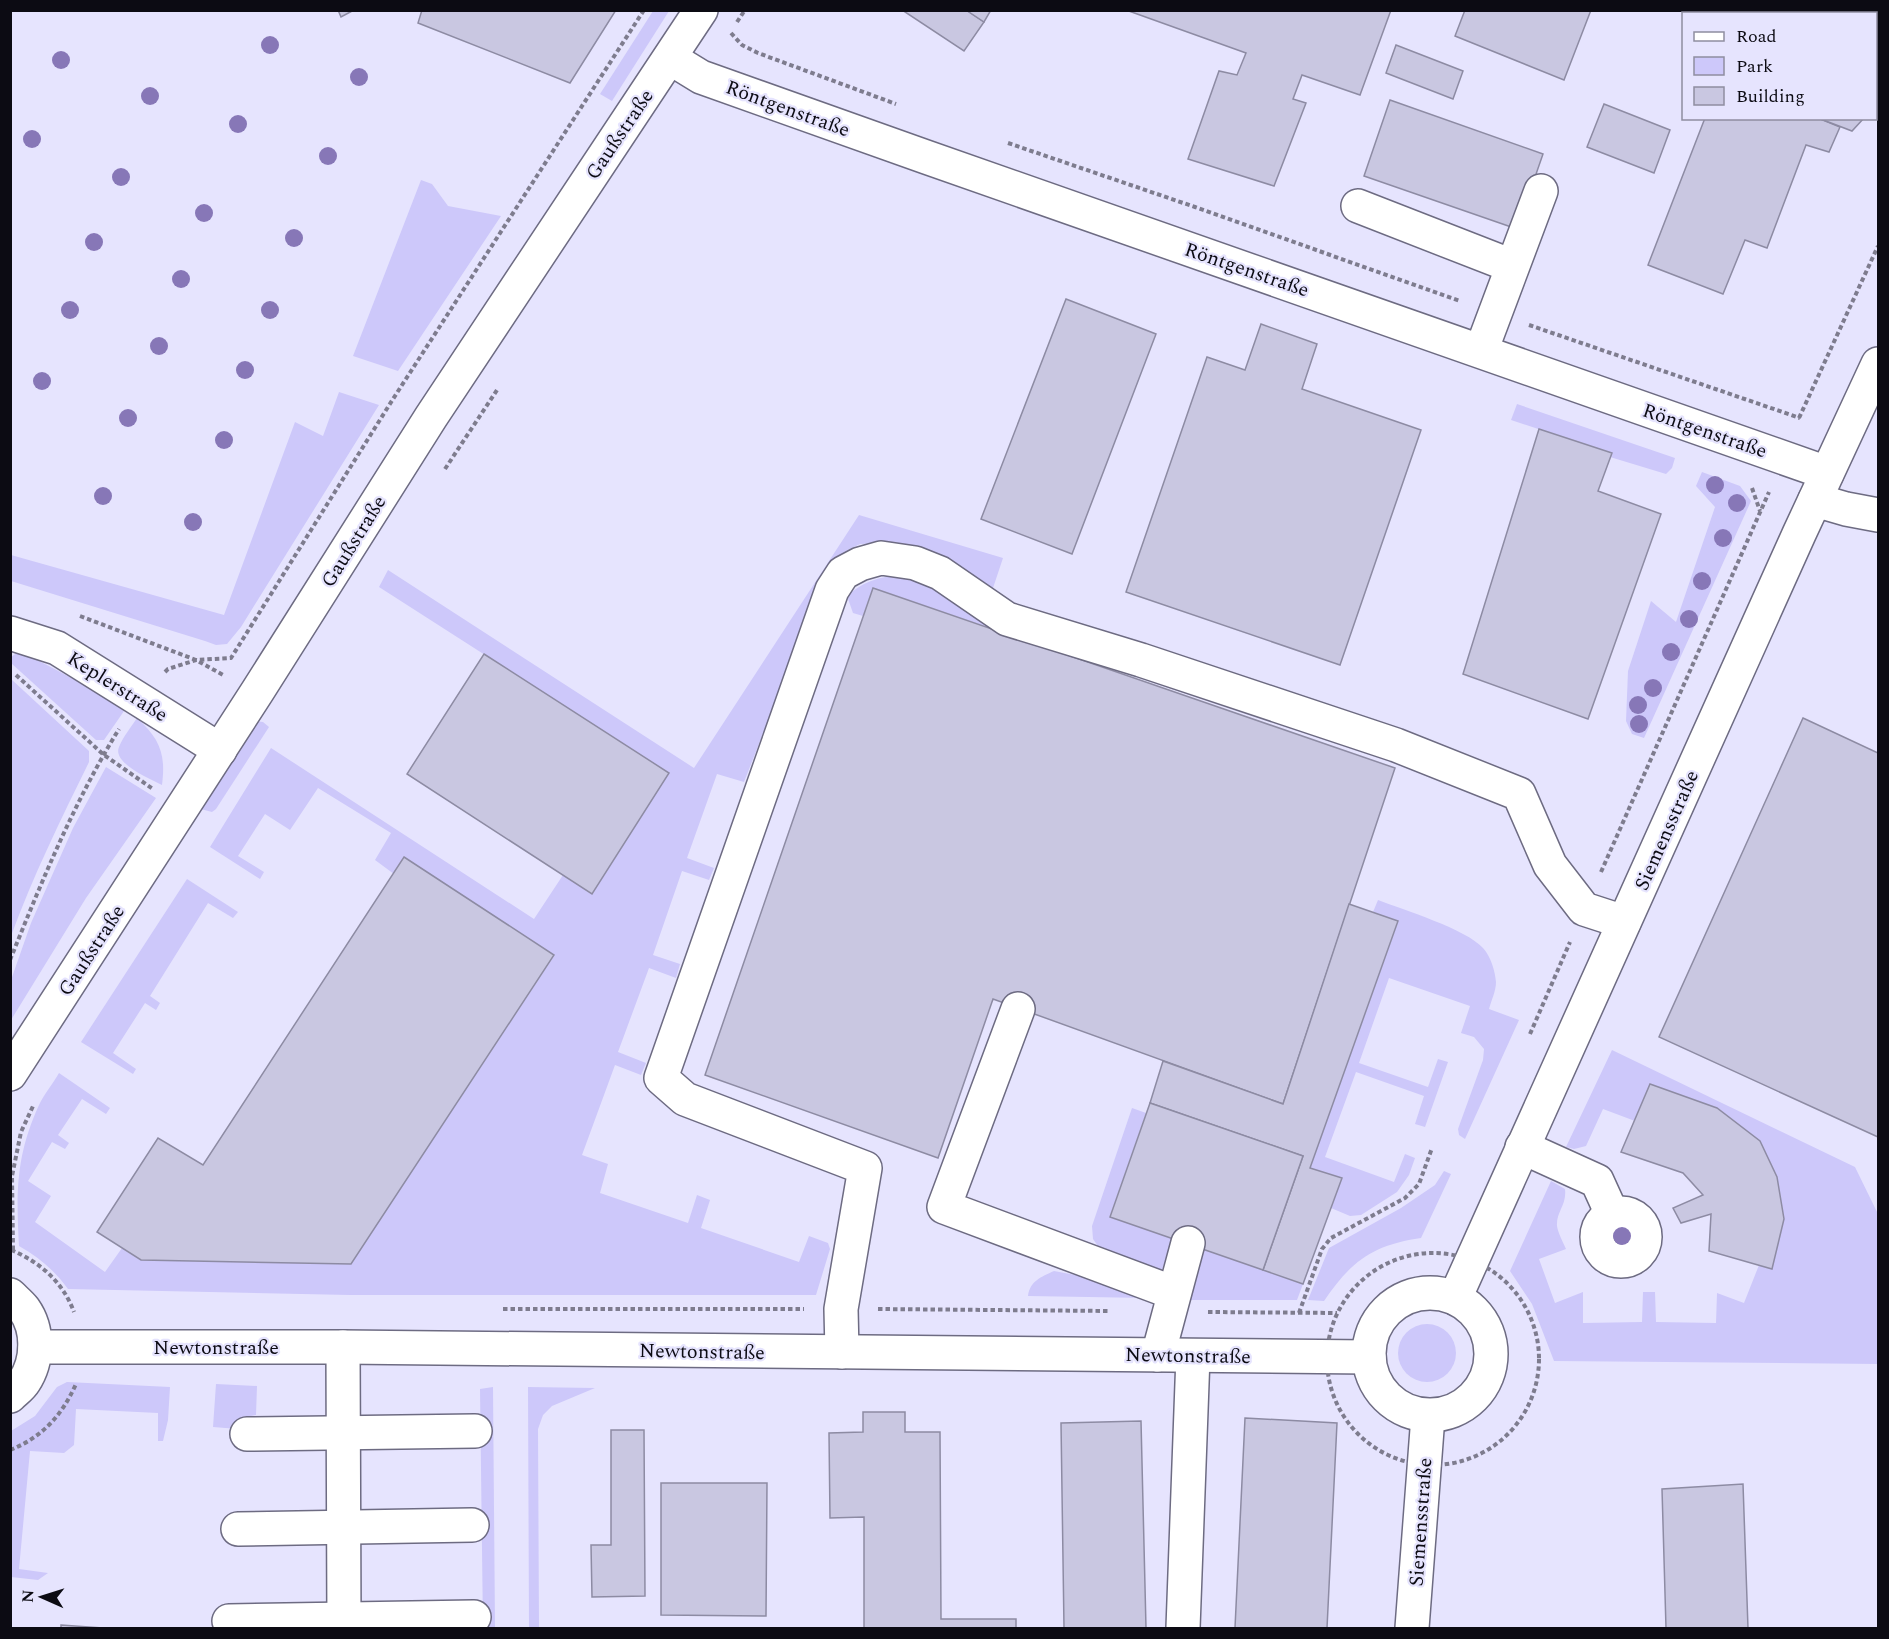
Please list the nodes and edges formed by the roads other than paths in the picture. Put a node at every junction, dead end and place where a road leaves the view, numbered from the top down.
1 (701, 10) edge
2 (670, 58) junction
3 (1541, 191) dead end
4 (1358, 206) dead end
5 (1512, 266) junction
6 (1481, 351) junction
7 (1878, 364) edge
8 (1821, 486) junction
9 (1878, 515) edge
10 (10, 633) edge
11 (220, 750) junction
12 (1624, 922) junction
13 (1018, 1009) dead end
14 (10, 1074) edge
15 (1522, 1147) junction
16 (1612, 1214) dead end
17 (1188, 1243) dead end
18 (10, 1295) edge
19 (1455, 1298) junction
20 (1172, 1302) junction
21 (35, 1347) junction
22 (343, 1347) junction
23 (842, 1352) junction
24 (1158, 1355) junction
25 (1193, 1356) junction
26 (1369, 1357) junction
27 (10, 1396) edge
28 (1428, 1416) junction
29 (475, 1431) dead end
30 (343, 1433) junction
31 (247, 1434) dead end
32 (472, 1525) dead end
33 (344, 1527) junction
34 (238, 1529) dead end
35 (474, 1617) dead end
36 (229, 1621) dead end
37 (344, 1624) edge
38 (1183, 1629) edge
39 (1412, 1629) edge

1 - 2 street, Gaußstraße
2 - 6 street, Röntgenstraße
2 - 11 street, Gaußstraße
3 - 5 street
4 - 5 street
5 - 6 street
6 - 8 street, Röntgenstraße
7 - 8 street, Siemensstraße
8 - 9 street, Röntgenstraße
8 - 12 street, Siemensstraße
10 - 11 street, Keplerstraße
11 - 14 street, Gaußstraße
12 - 15 street, Siemensstraße
12 - 23 street
13 - 20 street
15 - 16 street
15 - 19 street, Siemensstraße
17 - 20 street
18 - 21 street
19 - 26 street
19 - 28 street
20 - 24 street
21 - 22 street, Newtonstraße
21 - 27 street
22 - 23 street, Newtonstraße
22 - 30 street
23 - 24 street, Newtonstraße
24 - 25 street, Newtonstraße
25 - 26 street, Newtonstraße
25 - 38 street
26 - 28 street
28 - 39 street, Siemensstraße
29 - 30 street
30 - 31 street
30 - 33 street
32 - 33 street
33 - 34 street
33 - 37 street
35 - 37 street
36 - 37 street

